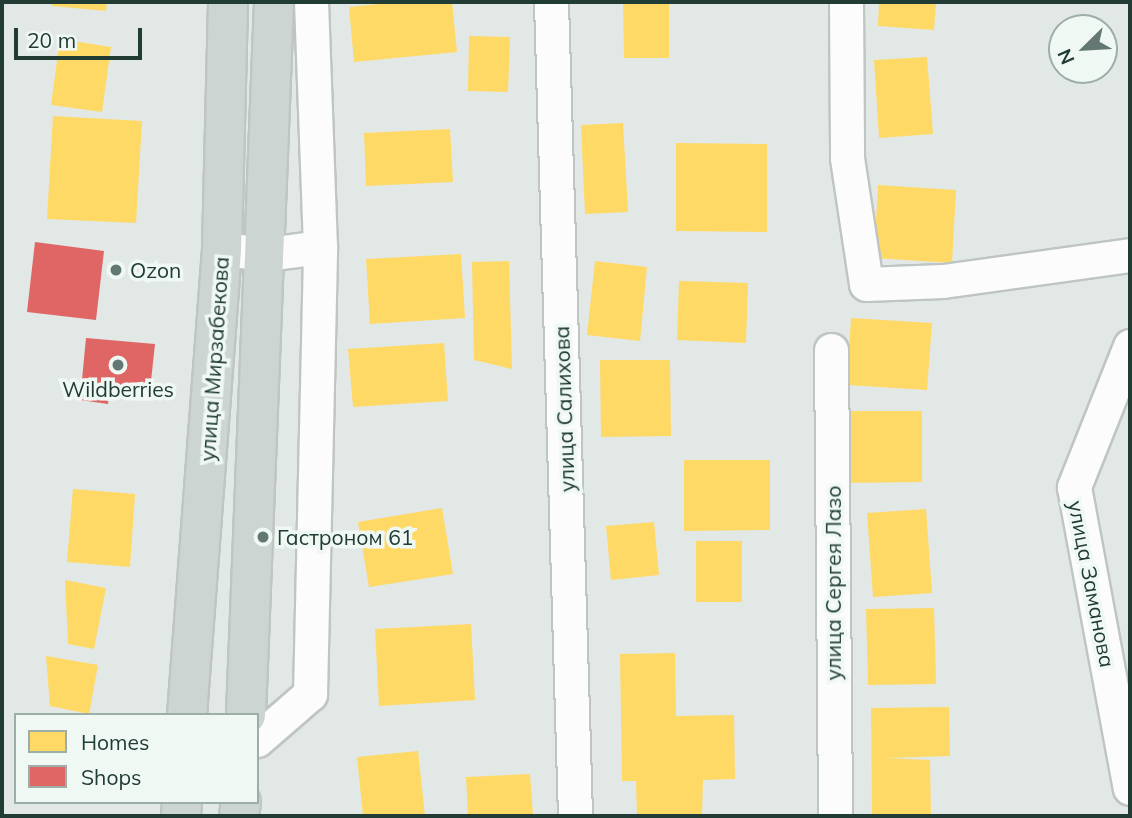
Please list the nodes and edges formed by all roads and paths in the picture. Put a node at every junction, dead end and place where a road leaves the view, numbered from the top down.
1 (228, 2) edge
2 (274, 2) edge
3 (311, 2) edge
4 (551, 2) edge
5 (846, 2) edge
6 (320, 247) junction
7 (222, 248) junction
8 (267, 254) junction
9 (1130, 255) edge
10 (1130, 346) edge
11 (831, 350) dead end
12 (187, 713) edge
13 (246, 713) edge
14 (259, 738) edge
15 (1130, 788) edge
16 (575, 816) edge
17 (835, 816) edge

1 - 7 main road, улица Мирзабекова
2 - 8 main road
3 - 6 street
4 - 16 street, улица Салихова
5 - 9 street
6 - 8 street
6 - 14 street
7 - 8 street
7 - 12 main road, улица Мирзабекова
8 - 13 main road
10 - 15 street, улица Заманова
11 - 17 street, улица Сергея Лазо

